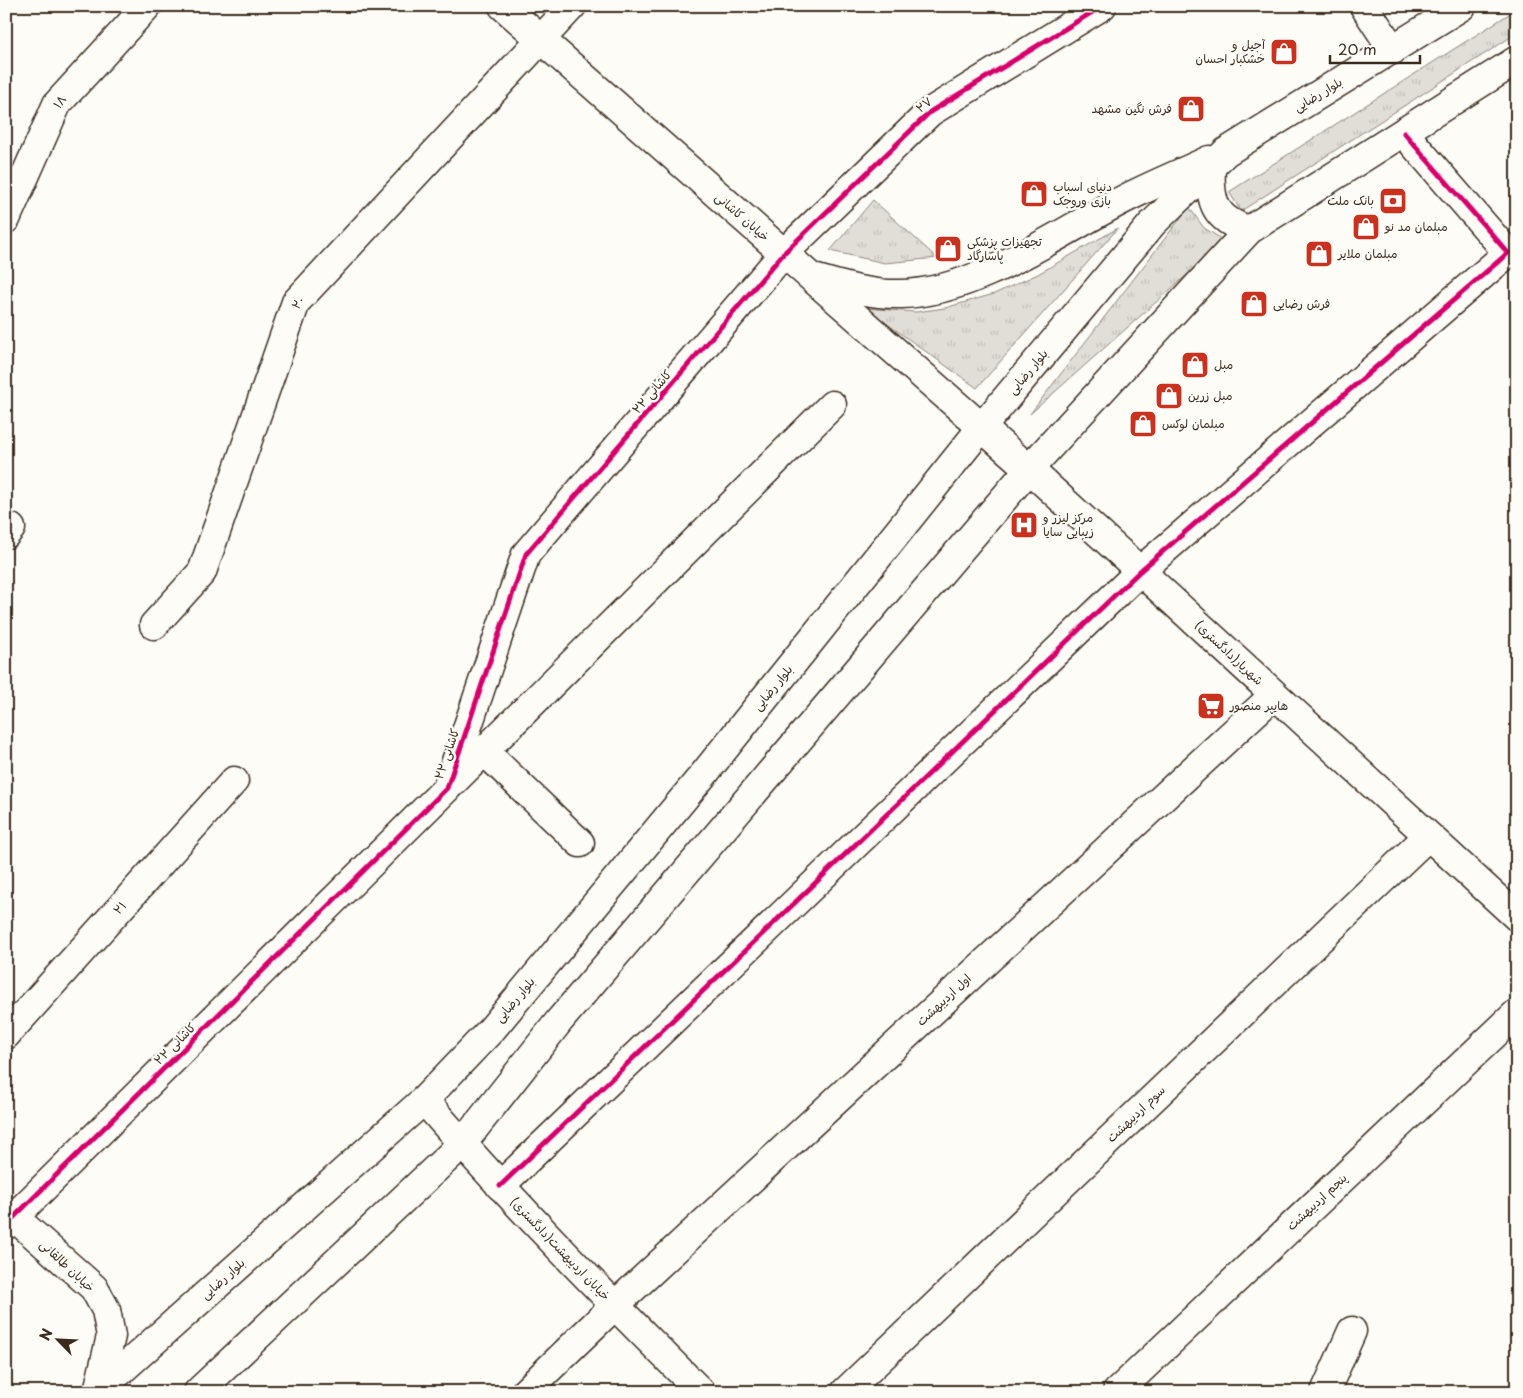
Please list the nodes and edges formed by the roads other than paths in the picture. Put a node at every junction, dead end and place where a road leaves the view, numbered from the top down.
1 (147, 6) edge
2 (503, 6) edge
3 (572, 6) edge
4 (1102, 6) edge
5 (1364, 6) edge
6 (1462, 6) edge
7 (541, 40) junction
8 (1393, 50) junction
9 (1517, 60) edge
10 (1404, 133) junction
11 (1219, 160) junction
12 (6, 219) edge
13 (1250, 230) junction
14 (784, 253) junction
15 (1512, 260) edge
16 (810, 277) junction
17 (832, 405) dead end
18 (982, 428) junction
19 (1029, 469) junction
20 (1140, 571) junction
21 (154, 625) dead end
22 (1274, 695) junction
23 (484, 751) junction
24 (234, 781) dead end
25 (447, 788) junction
26 (1428, 836) junction
27 (580, 843) dead end
28 (1517, 917) edge
29 (1517, 1013) edge
30 (6, 1035) edge
31 (424, 1100) junction
32 (462, 1144) junction
33 (500, 1186) junction
34 (9, 1217) edge
35 (614, 1306) junction
36 (1352, 1331) dead end
37 (97, 1391) edge
38 (198, 1392) edge
39 (525, 1392) edge
40 (701, 1392) edge
41 (844, 1392) edge
42 (1117, 1392) edge
43 (1325, 1392) edge

1 - 12 street, ۱۸
2 - 7 street, خیابان کاشانی
3 - 7 street, ۲۰
4 - 14 street, ۲۷
5 - 8 street
6 - 8 street, بلوار رضایی
7 - 14 street, خیابان کاشانی
7 - 21 street, ۲۰
8 - 11 street, بلوار رضایی
9 - 10 street
10 - 13 street
10 - 15 street
11 - 13 street
11 - 16 street
11 - 18 street, بلوار رضایی
13 - 19 street
14 - 16 street, خیابان کاشانی
14 - 25 street, کاشانی ۲۲
15 - 20 street
16 - 18 street, خیابان کاشانی
17 - 23 street
18 - 19 street, خیابان کاشانی
18 - 31 street, بلوار رضایی
19 - 20 street, شهریار(دادگستری)
19 - 32 street
20 - 22 street, شهریار(دادگستری)
20 - 33 street
22 - 26 street, شهریار(دادگستری)
22 - 35 street, اول اردیبهشت
23 - 25 street
23 - 27 street
24 - 30 street, ۲۱
25 - 34 street, کاشانی ۲۲
26 - 28 street, شهریار(دادگستری)
26 - 41 street, سوم اردیبهشت
29 - 42 street, پنجم اردیبهشت
31 - 32 street, خیابان اردیبهشت(دادگستری)
31 - 37 street, بلوار رضایی
32 - 33 street, خیابان اردیبهشت(دادگستری)
32 - 38 street
33 - 35 street, خیابان اردیبهشت(دادگستری)
34 - 37 street, خیابان طالقانی
35 - 39 street, اول اردیبهشت
35 - 40 street, خیابان اردیبهشت(دادگستری)
36 - 43 street

